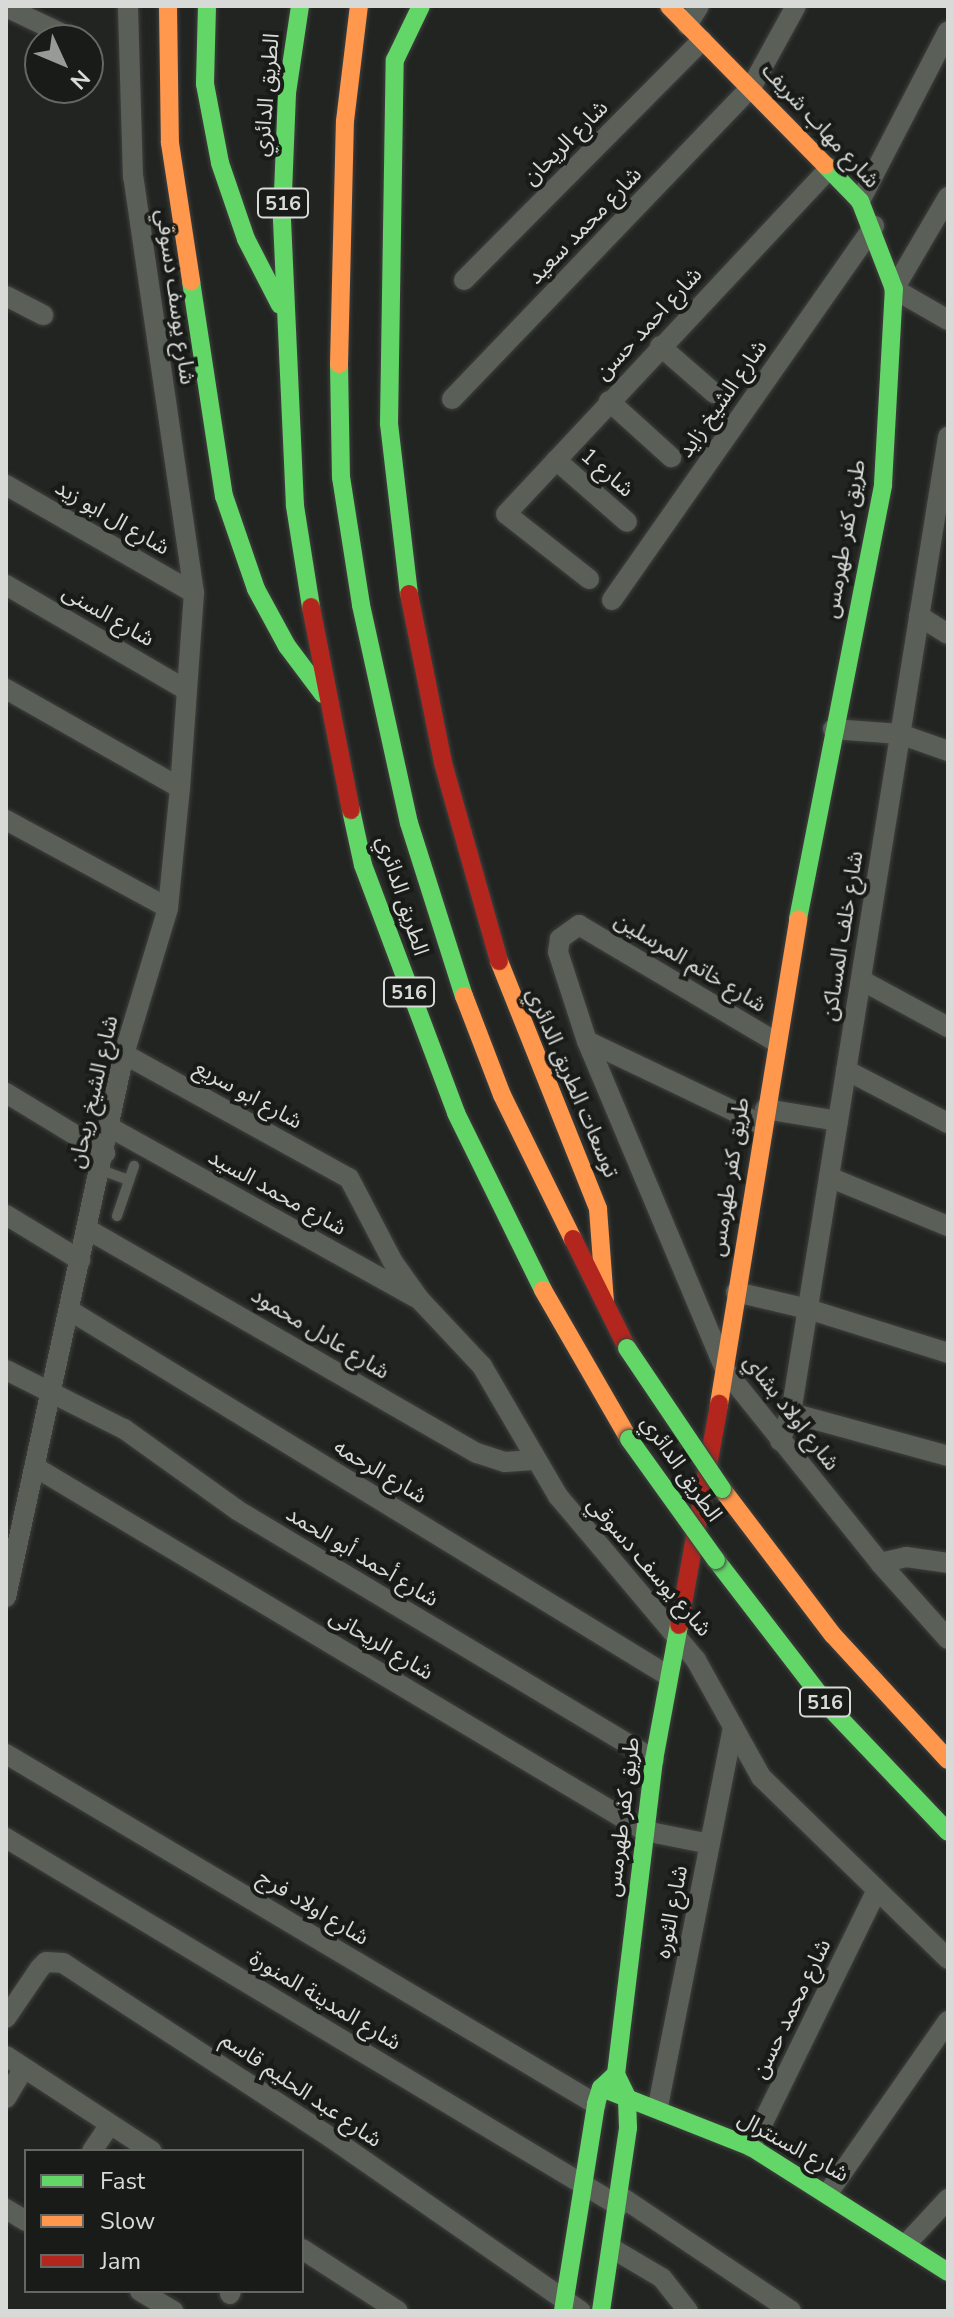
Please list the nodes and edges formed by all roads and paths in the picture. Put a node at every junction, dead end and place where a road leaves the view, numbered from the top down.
1 (128, 6) edge
2 (168, 6) edge
3 (207, 6) edge
4 (300, 6) edge
5 (359, 6) edge
6 (421, 6) edge
7 (669, 6) edge
8 (699, 6) edge
9 (796, 6) edge
10 (6, 7) edge
11 (42, 24) edge
12 (687, 25) junction
13 (948, 31) edge
14 (702, 40) junction
15 (752, 86) junction
16 (830, 168) junction
17 (948, 197) edge
18 (860, 201) junction
19 (874, 226) junction
20 (464, 280) dead end
21 (894, 289) junction
22 (6, 296) edge
23 (283, 310) junction
24 (43, 315) dead end
25 (948, 320) edge
26 (660, 346) junction
27 (714, 393) dead end
28 (452, 399) dead end
29 (609, 401) junction
30 (948, 437) edge
31 (671, 457) dead end
32 (556, 460) junction
33 (6, 485) edge
34 (627, 522) dead end
35 (941, 526) edge
36 (589, 579) dead end
37 (6, 585) edge
38 (194, 593) junction
39 (612, 600) dead end
40 (919, 616) junction
41 (948, 634) edge
42 (6, 689) edge
43 (185, 689) junction
44 (325, 697) junction
45 (833, 729) junction
46 (900, 734) junction
47 (948, 751) edge
48 (180, 788) junction
49 (6, 820) edge
50 (168, 908) junction
51 (579, 925) joint
52 (861, 980) junction
53 (948, 1027) edge
54 (587, 1041) junction
55 (776, 1042) junction
56 (124, 1054) junction
57 (846, 1070) junction
58 (6, 1093) edge
59 (764, 1117) junction
60 (838, 1121) junction
61 (948, 1123) edge
62 (111, 1128) junction
63 (103, 1161) junction
64 (134, 1166) dead end
65 (829, 1177) junction
66 (349, 1178) joint
67 (129, 1180) junction
68 (6, 1215) edge
69 (117, 1216) dead end
70 (948, 1226) edge
71 (87, 1229) junction
72 (80, 1260) junction
73 (736, 1292) junction
74 (420, 1300) junction
75 (605, 1304) junction
76 (808, 1309) junction
77 (69, 1310) junction
78 (948, 1353) edge
79 (6, 1370) edge
80 (725, 1370) junction
81 (49, 1388) junction
82 (791, 1413) junction
83 (780, 1441) junction
84 (948, 1456) edge
85 (534, 1460) junction
86 (35, 1467) junction
87 (14, 1512) edge
88 (880, 1563) junction
89 (948, 1563) edge
90 (6, 1597) edge
91 (673, 1633) junction
92 (948, 1639) edge
93 (667, 1675) junction
94 (733, 1726) junction
95 (6, 1754) edge
96 (654, 1760) junction
97 (948, 1760) edge
98 (645, 1831) junction
99 (948, 1832) edge
100 (6, 1838) edge
101 (710, 1844) junction
102 (876, 1892) junction
103 (948, 1959) edge
104 (6, 2018) edge
105 (948, 2021) edge
106 (6, 2056) edge
107 (24, 2068) junction
108 (616, 2074) junction
109 (598, 2096) junction
110 (627, 2097) junction
111 (6, 2098) edge
112 (658, 2106) junction
113 (110, 2124) junction
114 (751, 2147) junction
115 (93, 2149) edge
116 (149, 2149) edge
117 (584, 2184) junction
118 (828, 2193) junction
119 (948, 2199) edge
120 (620, 2201) junction
121 (6, 2209) edge
122 (24, 2220) edge
123 (907, 2243) junction
124 (613, 2249) junction
125 (304, 2250) edge
126 (948, 2272) edge
127 (143, 2293) edge
128 (570, 2307) edge
129 (173, 2311) edge
130 (398, 2311) edge
131 (601, 2311) edge
132 (688, 2311) edge
133 (791, 2311) edge

1 - 38 street, شارع يوسف دسوقي
2 - 44 main road
3 - 23 main road
4 - 23 main road, الطريق الدائري / 516
5 - 75 main road, الطريق الدائري / 516
6 - 75 main road, توسعات الطريق الدائري
7 - 12 main road, شارع مهاب شريف
8 - 12 street
9 - 15 street, شارع محمد سعيد
10 - 11 street
12 - 14 main road, شارع مهاب شريف
13 - 18 street
14 - 15 main road, شارع مهاب شريف
14 - 20 street, شارع الريحان
15 - 16 main road, شارع مهاب شريف
15 - 28 street, شارع محمد سعيد
16 - 18 main road, شارع مهاب شريف
16 - 26 street, شارع احمد حسن
17 - 21 street
18 - 19 main road, شارع مهاب شريف
19 - 21 main road, شارع مهاب شريف
19 - 39 street, شارع الشيخ زايد
21 - 25 street
21 - 45 main road, طريق كفر طهرمس
22 - 24 street
23 - 44 main road, الطريق الدائري / 516
26 - 27 street
26 - 29 street, شارع احمد حسن
29 - 31 street
29 - 32 street, شارع احمد حسن
30 - 35 street, شارع خلف المساكن
32 - 34 street, شارع 1
32 - 36 street, شارع احمد حسن
33 - 38 street, شارع ال ابو زيد
35 - 40 street, شارع خلف المساكن
37 - 43 street, شارع السنى
38 - 43 street, شارع الشيخ ريحان
40 - 41 street
40 - 46 street, شارع خلف المساكن
42 - 48 street
43 - 48 street, شارع الشيخ ريحان
44 - 99 main road, الطريق الدائري / 516, bridge
45 - 46 street
45 - 55 main road, طريق كفر طهرمس
46 - 47 street
46 - 52 street, شارع خلف المساكن
48 - 50 street, شارع الشيخ ريحان
49 - 50 street
50 - 56 street, شارع الشيخ ريحان
51 - 54 street, شارع اولاد بشاي
51 - 55 street, شارع خاتم المرسلين
52 - 53 street
52 - 57 street, شارع خلف المساكن
54 - 59 street
54 - 80 street, شارع اولاد بشاي
55 - 59 main road, طريق كفر طهرمس
56 - 62 street, شارع الشيخ ريحان
56 - 66 street, شارع ابو سريع
57 - 60 street, شارع خلف المساكن
57 - 61 street
58 - 63 street
59 - 60 street
59 - 73 main road, طريق كفر طهرمس
60 - 65 street, شارع خلف المساكن
62 - 63 street, شارع الشيخ ريحان
62 - 74 street, شارع محمد السيد
63 - 67 lane
63 - 71 street, شارع الشيخ ريحان
64 - 67 lane
65 - 70 street
65 - 76 street, شارع خلف المساكن
66 - 74 street, شارع يوسف دسوقي
67 - 69 lane
68 - 72 street
71 - 72 street, شارع الشيخ ريحان
71 - 85 street, شارع عادل محمود
72 - 77 street, شارع الشيخ ريحان
73 - 76 street
73 - 80 main road, طريق كفر طهرمس
74 - 85 street, شارع يوسف دسوقي
75 - 97 main road, الطريق الدائري / 516, bridge
76 - 78 street
76 - 82 street, شارع خلف المساكن
77 - 81 street, شارع الشيخ ريحان
77 - 93 street, شارع الرحمه
79 - 81 street, شارع أحمد أبو الحمد
80 - 83 street, شارع اولاد بشاي
80 - 91 main road, طريق كفر طهرمس
81 - 86 street, شارع الشيخ ريحان
81 - 96 street, شارع أحمد أبو الحمد
82 - 83 street, شارع خلف المساكن
82 - 84 street
83 - 88 street, شارع اولاد بشاي
85 - 91 street, شارع يوسف دسوقي
86 - 87 street, شارع الشيخ ريحان
86 - 98 street, شارع الريحانى
87 - 90 street, شارع الشيخ ريحان
88 - 89 street
88 - 92 street, شارع اولاد بشاي
91 - 93 main road, طريق كفر طهرمس
91 - 94 street, شارع يوسف دسوقي
93 - 96 main road, طريق كفر طهرمس
94 - 101 street, شارع الثوره
94 - 102 street, شارع يوسف دسوقي
95 - 109 street, شارع اولاد فرج
96 - 98 main road, طريق كفر طهرمس
98 - 101 street, شارع الريحانى
98 - 108 main road, طريق كفر طهرمس
100 - 117 street, شارع المدينة المنورة
101 - 112 street, شارع الثوره
102 - 103 street, شارع يوسف دسوقي
102 - 114 street, شارع محمد حسن
104 - 128 street, شارع عبد الحليم قاسم
105 - 118 street
106 - 107 street
107 - 111 street
107 - 113 street
108 - 109 main road
108 - 110 main road
109 - 110 main road, شارع السنترال
109 - 117 main road
110 - 112 main road, شارع السنترال
110 - 120 main road
112 - 114 main road, شارع السنترال
113 - 115 street
113 - 116 street
114 - 118 main road, شارع السنترال
117 - 120 street, شارع المدينة المنورة
117 - 128 main road
118 - 123 main road, شارع السنترال
119 - 123 street
120 - 124 main road
120 - 133 street, شارع المدينة المنورة
121 - 122 street
123 - 126 main road, شارع السنترال
124 - 131 main road
124 - 132 street
125 - 130 street
127 - 129 street

